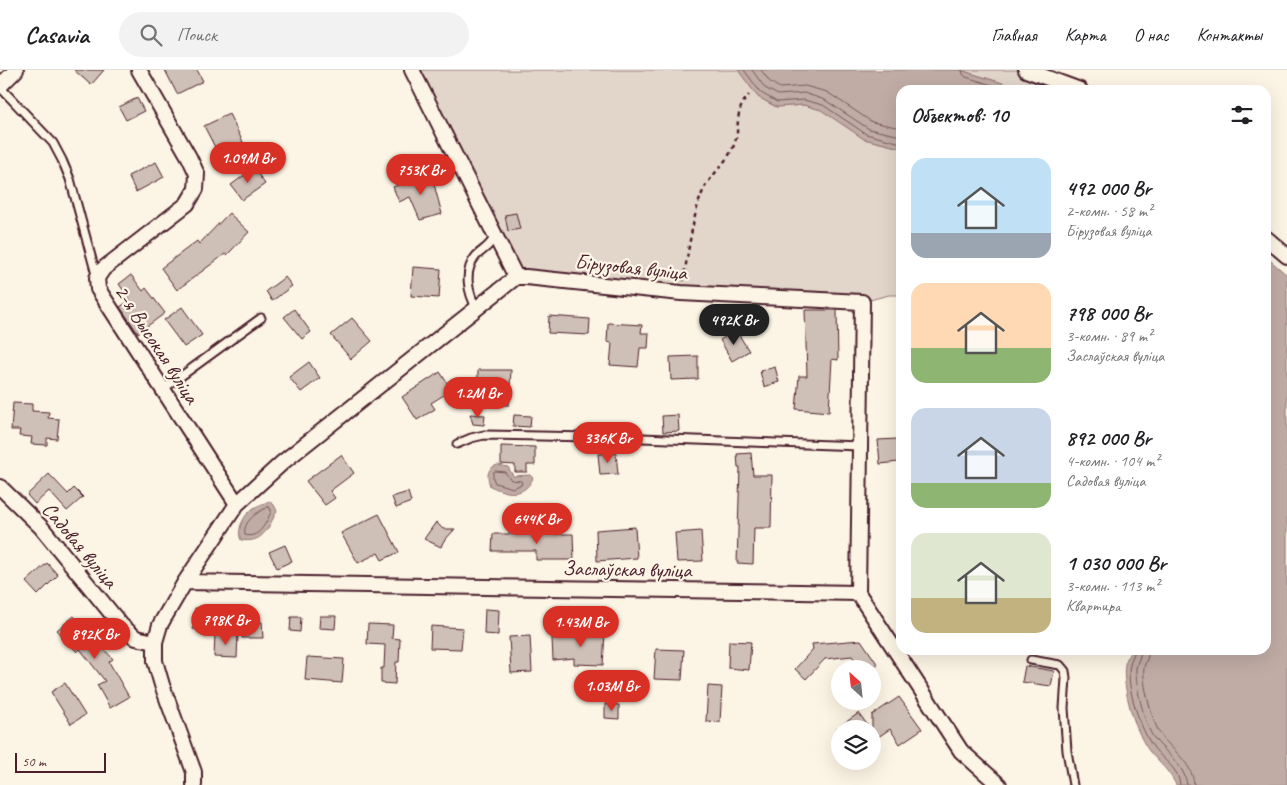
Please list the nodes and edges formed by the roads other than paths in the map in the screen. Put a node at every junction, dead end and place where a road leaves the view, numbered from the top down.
1 (16, 70) edge
2 (139, 70) edge
3 (412, 70) edge
4 (1026, 70) edge
5 (1066, 85) edge
6 (0, 87) edge
7 (496, 236) junction
8 (1271, 242) edge
9 (1287, 256) edge
10 (516, 277) junction
11 (97, 278) junction
12 (477, 309) junction
13 (261, 318) dead end
14 (162, 390) junction
15 (457, 444) dead end
16 (860, 446) junction
17 (0, 487) edge
18 (237, 504) junction
19 (186, 582) junction
20 (858, 593) junction
21 (155, 642) junction
22 (896, 651) edge
23 (898, 655) edge
24 (1031, 660) dead end
25 (194, 785) edge
26 (999, 785) edge
27 (1073, 785) edge

1 - 6 street
2 - 11 street, 2-я Высокая вуліца
3 - 7 street
4 - 5 street
6 - 11 lane
7 - 10 street
7 - 12 lane
8 - 9 street
10 - 12 street
10 - 16 street, Бірузовая вуліца
11 - 14 street, 2-я Высокая вуліца
12 - 18 street
13 - 14 lane
14 - 18 street, 2-я Высокая вуліца
15 - 16 lane
16 - 20 street, Бірузовая вуліца
17 - 21 street, Садовая вуліца
18 - 19 street
19 - 20 street, Заслаўская вуліца
19 - 21 street
20 - 22 street
21 - 25 street
23 - 26 street
24 - 27 lane

